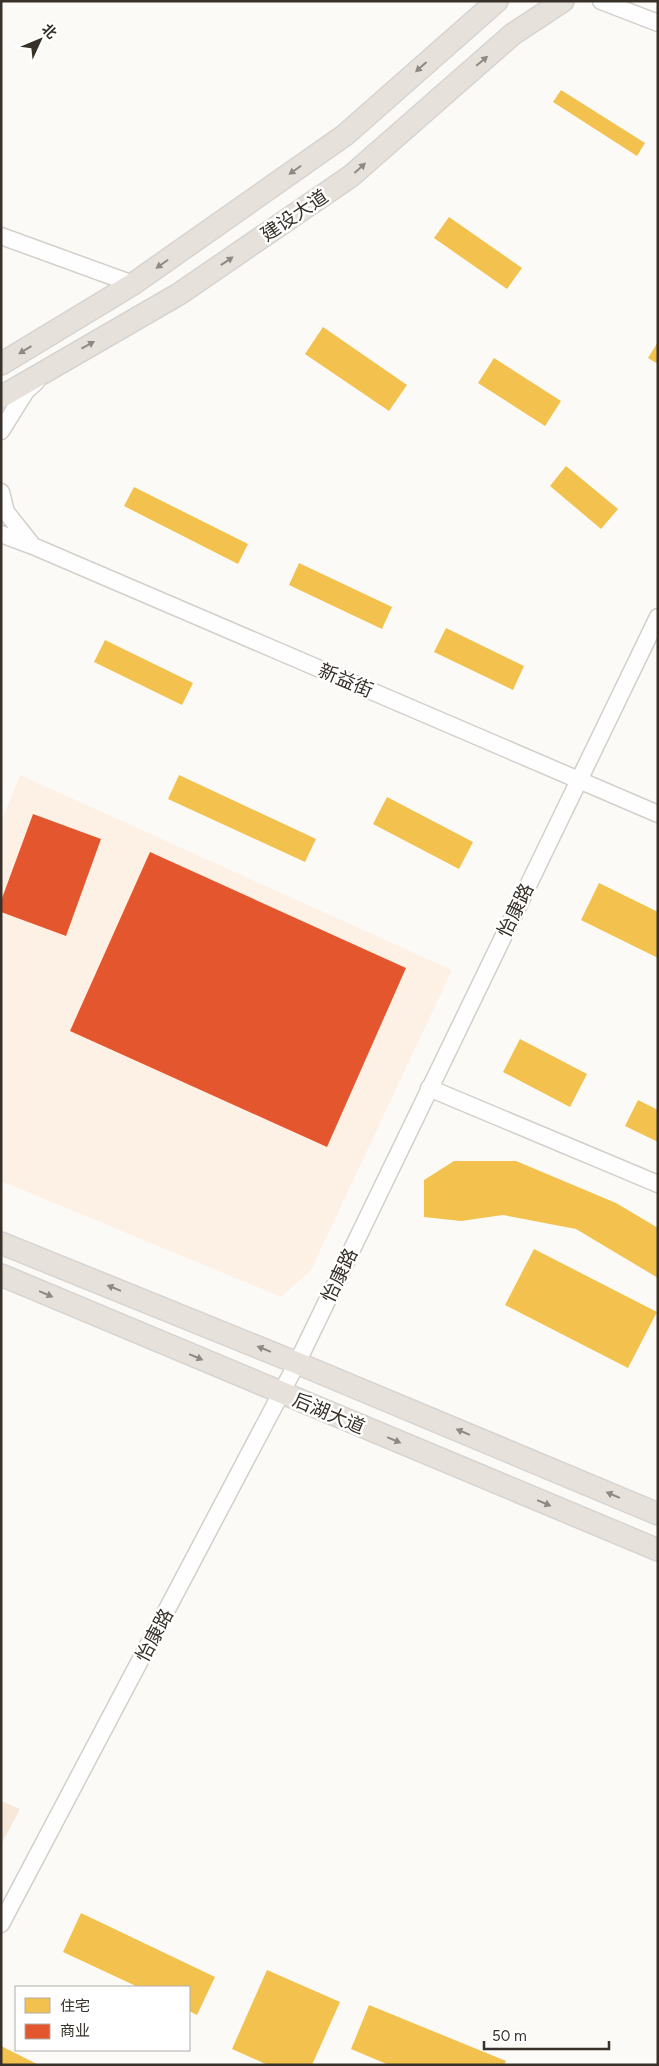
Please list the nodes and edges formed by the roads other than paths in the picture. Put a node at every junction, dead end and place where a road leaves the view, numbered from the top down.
1 (497, 1) edge
2 (563, 1) edge
3 (601, 1) edge
4 (658, 23) edge
5 (1, 236) edge
6 (133, 284) junction
7 (60, 361) junction
8 (1, 364) edge
9 (1, 397) edge
10 (1, 431) edge
11 (1, 492) edge
12 (1, 534) edge
13 (34, 546) junction
14 (658, 617) edge
15 (578, 780) junction
16 (658, 814) edge
17 (429, 1088) junction
18 (658, 1184) edge
19 (1, 1243) edge
20 (1, 1275) edge
21 (297, 1362) junction
22 (282, 1393) junction
23 (658, 1514) edge
24 (658, 1550) edge
25 (1, 1924) edge

1 -> 6 main road, 建设大道
7 -> 2 main road, 建设大道
3 - 4 street
5 - 6 street
6 -> 8 main road, 建设大道
7 - 9 main road, 建设大道
7 - 10 street
11 - 13 street
12 - 13 street, 新益街
13 - 15 street, 新益街
14 - 15 street, 怡康路
15 - 16 street, 新益街
15 - 17 street, 怡康路
17 - 18 street
17 - 21 street, 怡康路
21 -> 19 main road, 后湖大道
20 -> 22 main road, 后湖大道
21 - 22 street, 怡康路
23 -> 21 main road, 后湖大道
22 -> 24 main road, 后湖大道
22 - 25 street, 怡康路

